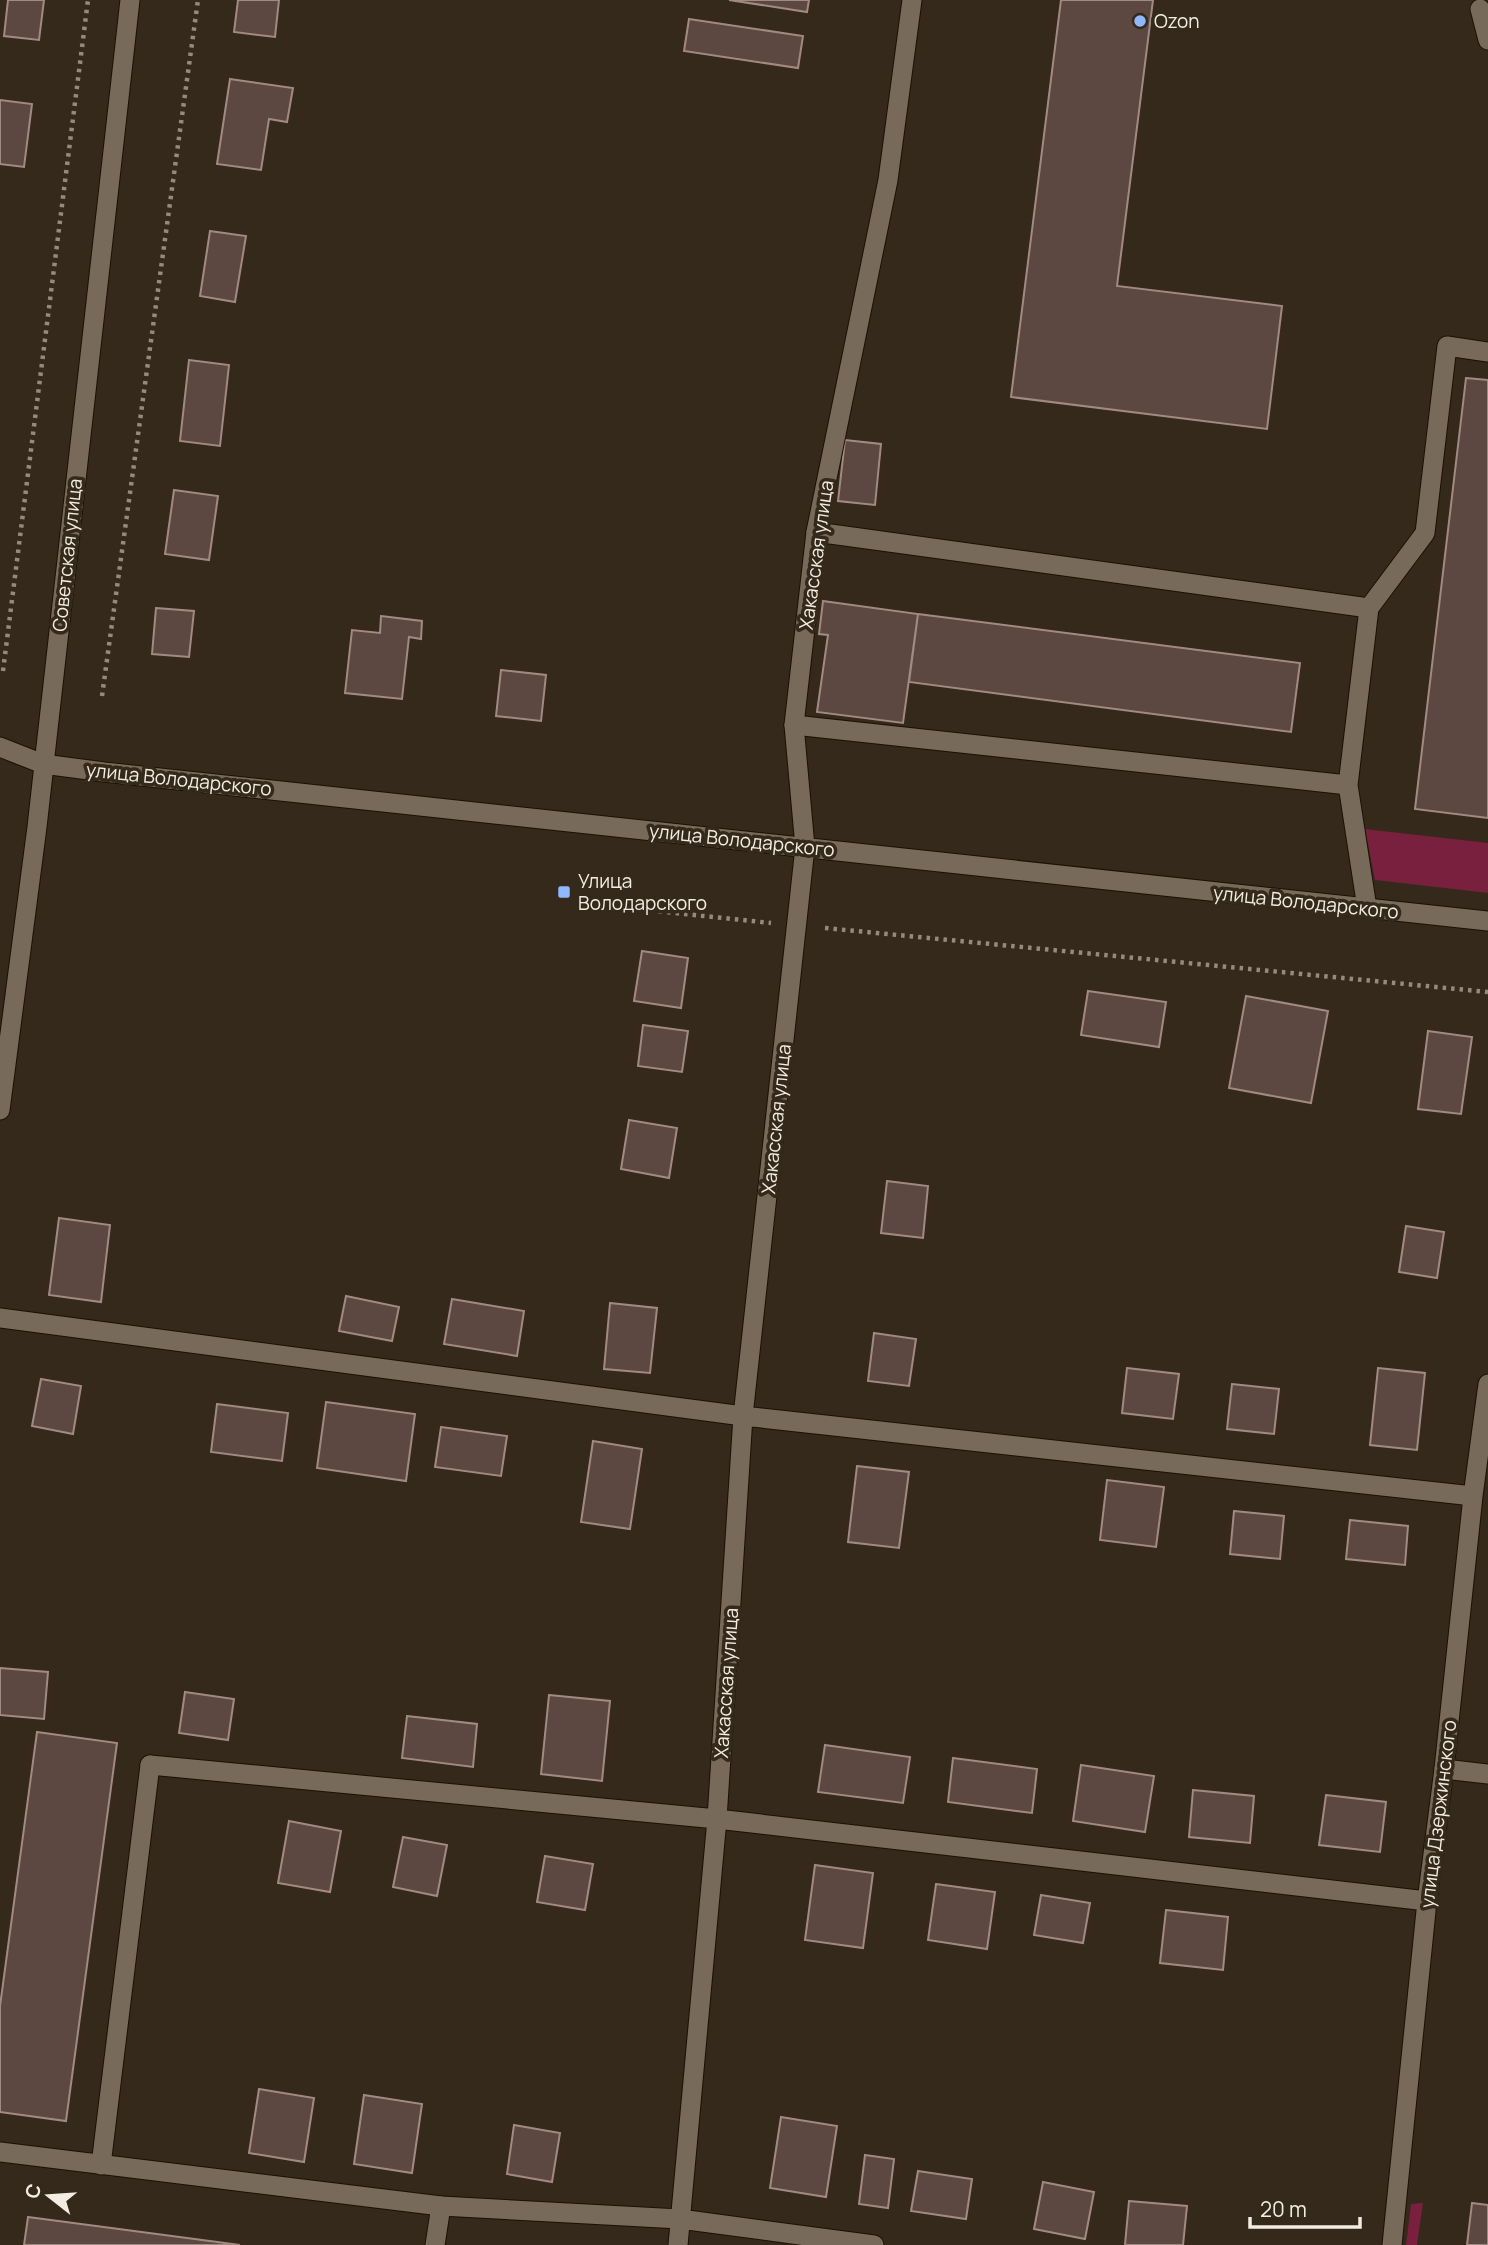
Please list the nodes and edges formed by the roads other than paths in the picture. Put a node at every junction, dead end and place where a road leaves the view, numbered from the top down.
1 (130, 0) edge
2 (912, 0) edge
3 (1483, 6) edge
4 (1488, 40) edge
5 (1488, 352) edge
6 (816, 532) junction
7 (1369, 608) junction
8 (794, 725) junction
9 (0, 747) edge
10 (43, 764) junction
11 (1348, 785) junction
12 (805, 847) junction
13 (1367, 908) junction
14 (1488, 921) edge
15 (0, 1110) edge
16 (0, 1318) edge
17 (1488, 1384) edge
18 (743, 1416) junction
19 (1473, 1496) junction
20 (1444, 1769) junction
21 (1488, 1774) edge
22 (718, 1819) junction
23 (1427, 1901) junction
24 (0, 2152) edge
25 (101, 2165) junction
26 (441, 2206) junction
27 (680, 2218) junction
28 (435, 2245) edge
29 (678, 2245) edge
30 (874, 2245) edge
31 (1392, 2245) edge

1 - 10 street, Советская улица
2 - 6 street, Хакасская улица
3 - 4 street
5 - 7 street
6 - 7 street
6 - 8 street, Хакасская улица
7 - 11 street
8 - 11 street
8 - 12 street, Хакасская улица
9 - 10 street, улица Володарского
10 - 12 street, улица Володарского
10 - 15 street, Советская улица
11 - 13 street
12 - 13 street, улица Володарского
12 - 18 street, Хакасская улица
13 - 14 street, улица Володарского
16 - 18 street
17 - 19 street, улица Дзержинского
18 - 19 street
18 - 22 street, Хакасская улица
19 - 20 street, улица Дзержинского
20 - 21 street
20 - 23 street, улица Дзержинского
22 - 23 street
22 - 25 street
22 - 27 street, Хакасская улица
23 - 31 street, улица Дзержинского
24 - 25 street
25 - 26 street
26 - 27 street
26 - 28 street
27 - 29 street, Хакасская улица
27 - 30 street

